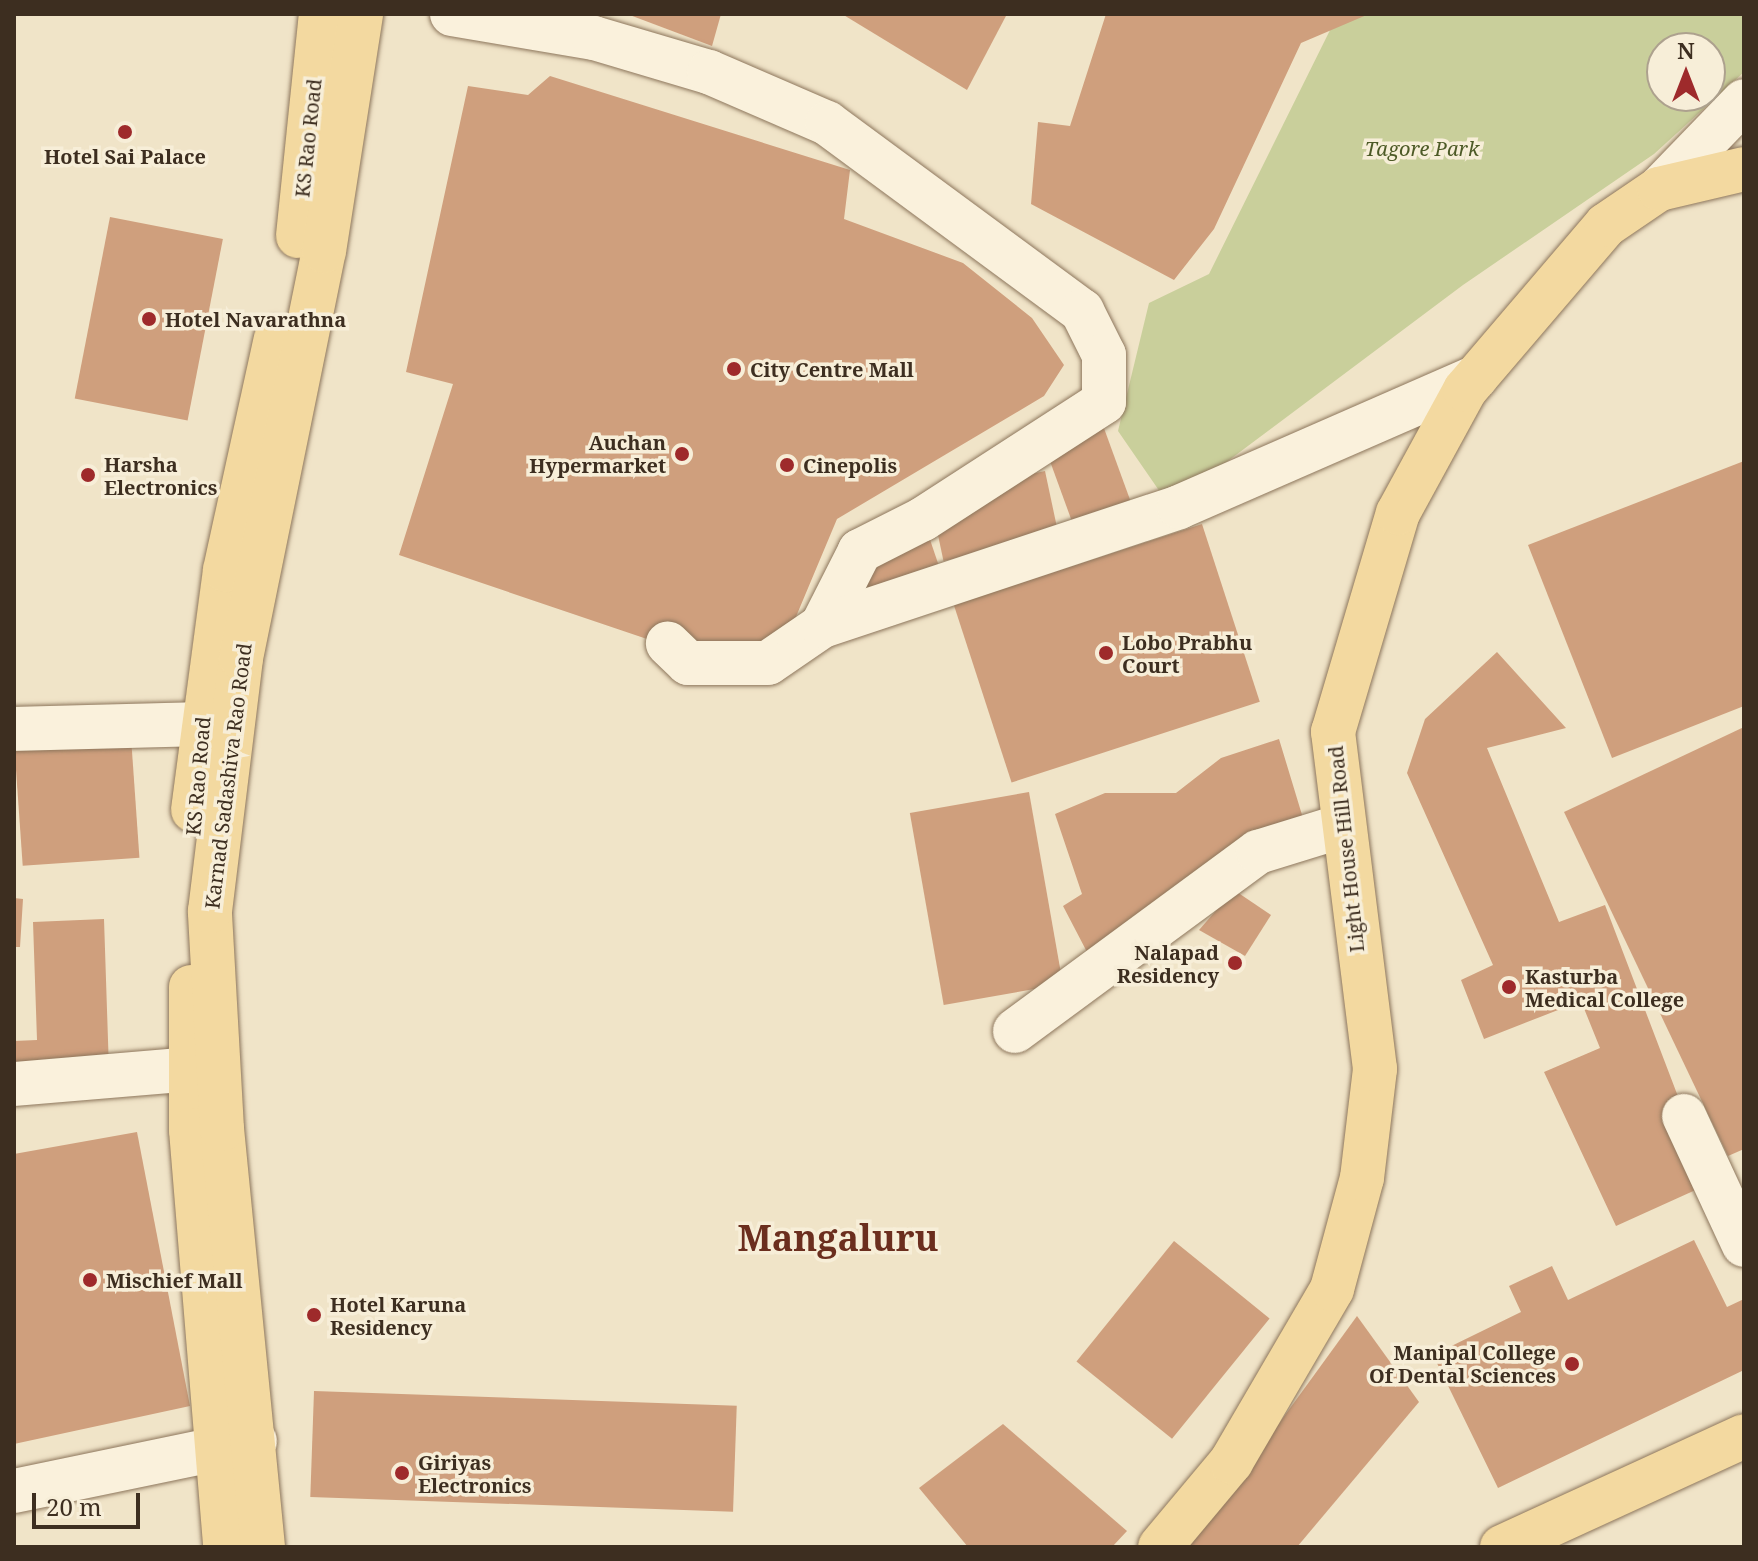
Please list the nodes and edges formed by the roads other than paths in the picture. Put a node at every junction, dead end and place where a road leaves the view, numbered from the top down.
1 (321, 14) edge
2 (361, 14) edge
3 (452, 14) edge
4 (1744, 101) edge
5 (1744, 169) edge
6 (1659, 189) junction
7 (1476, 377) junction
8 (822, 626) junction
9 (668, 644) dead end
10 (201, 724) junction
11 (14, 729) edge
12 (1342, 826) junction
13 (1015, 1031) dead end
14 (191, 1069) junction
15 (14, 1084) edge
16 (1684, 1116) dead end
17 (1744, 1245) edge
18 (1744, 1436) edge
19 (237, 1445) junction
20 (14, 1491) edge
21 (1548, 1538) edge
22 (225, 1547) edge
23 (263, 1547) edge
24 (1160, 1547) edge
25 (1502, 1547) edge

1 - 10 main road, KS Rao Road
2 - 19 main road, Karnad Sadashiva Rao Road
3 - 8 street
4 - 6 street
5 - 6 main road, Light House Hill Road
6 - 7 main road, Light House Hill Road
7 - 8 street
7 - 12 main road, Light House Hill Road
8 - 9 street
10 - 11 street
10 - 14 main road, KS Rao Road
12 - 13 street
12 - 24 main road, Light House Hill Road
14 - 15 street
14 - 19 main road, KS Rao Road
16 - 17 street
18 - 21 main road
19 - 20 street
19 - 22 main road, KS Rao Road
19 - 23 main road, Karnad Sadashiva Rao Road
21 - 25 main road

